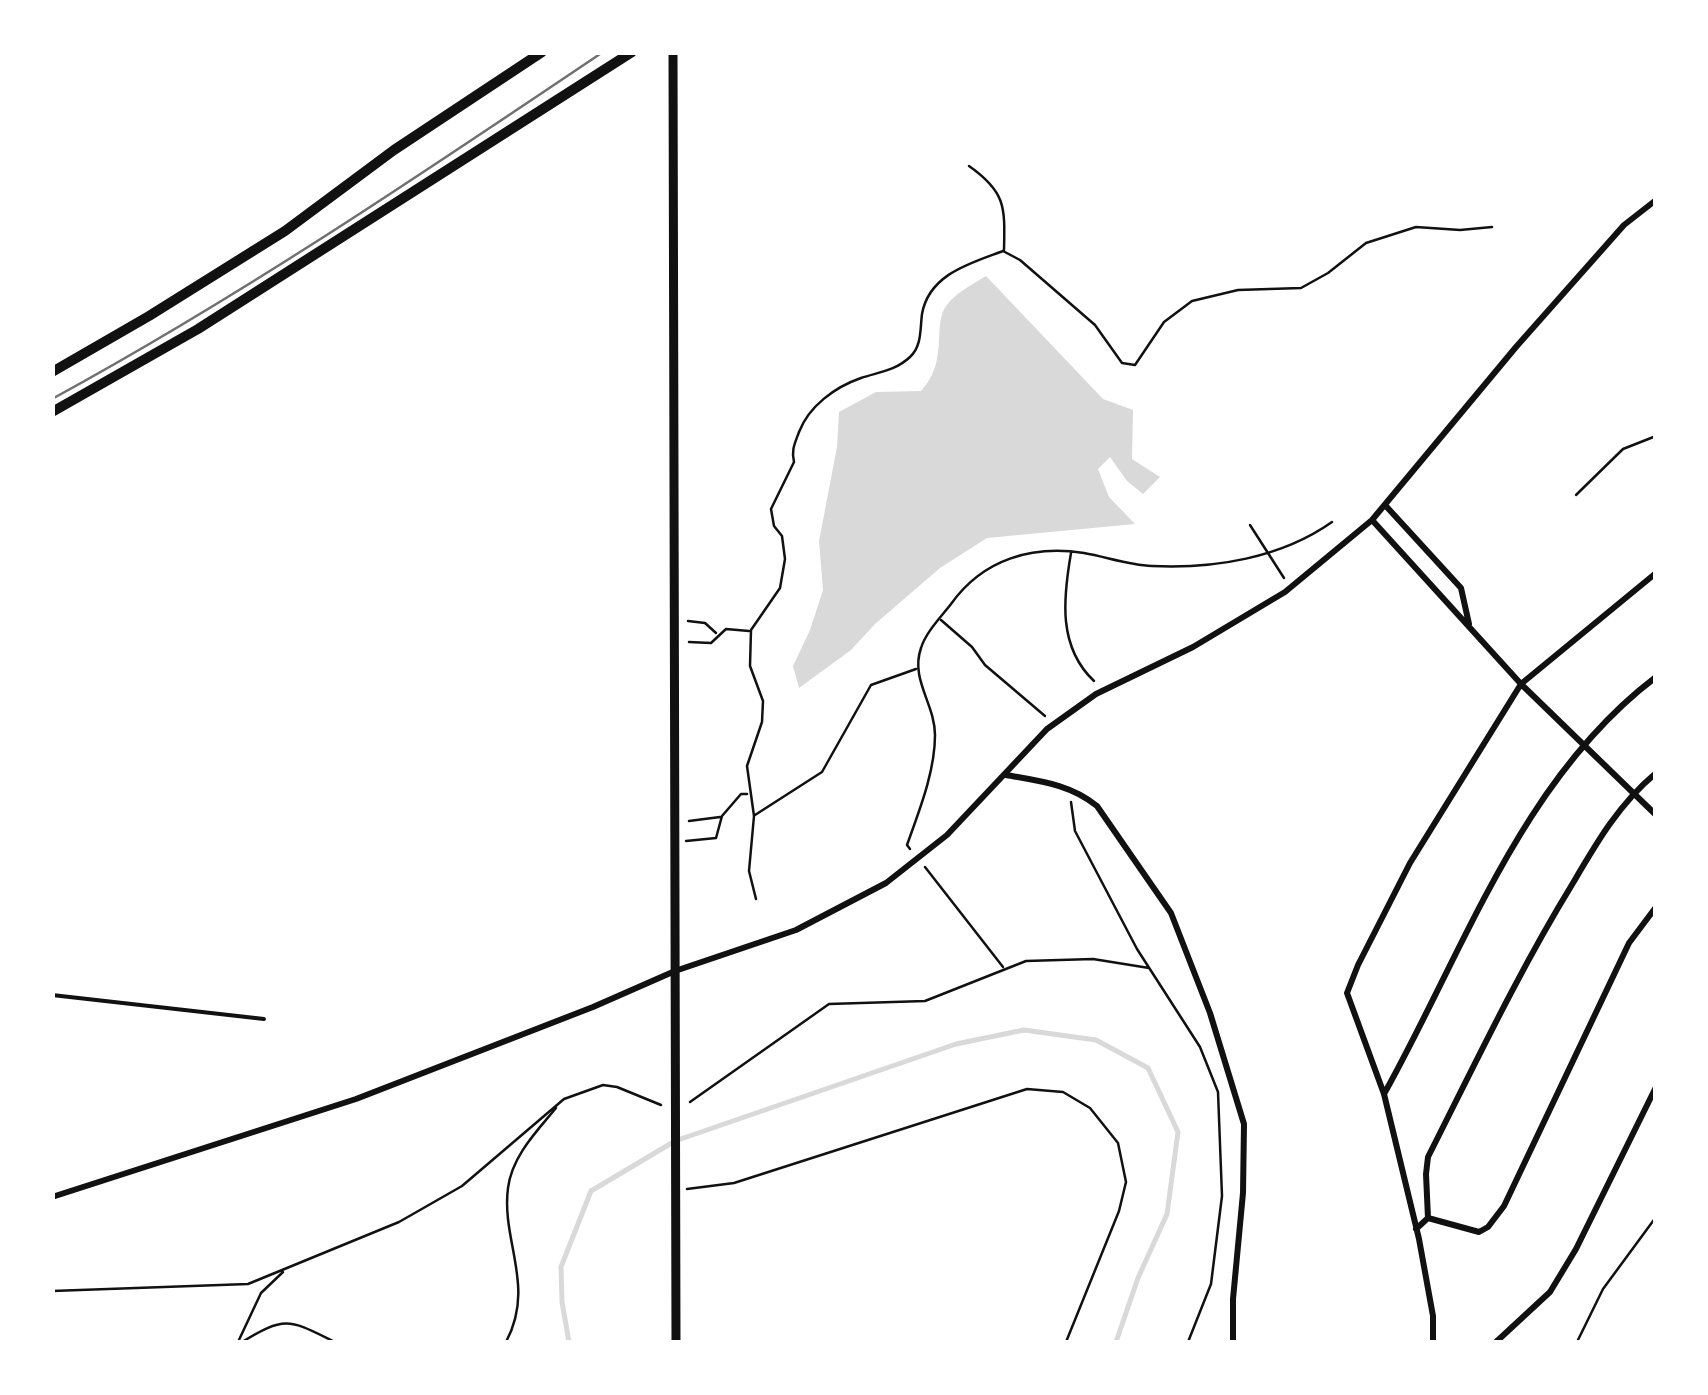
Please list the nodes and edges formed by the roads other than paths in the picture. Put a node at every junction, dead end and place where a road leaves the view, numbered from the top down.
1 (542, 52) edge
2 (632, 52) edge
3 (673, 52) edge
4 (1656, 200) edge
5 (52, 372) edge
6 (52, 412) edge
7 (1385, 504) junction
8 (1372, 520) junction
9 (1656, 574) edge
10 (1469, 625) junction
11 (1656, 677) edge
12 (1521, 684) junction
13 (1583, 745) junction
14 (1656, 772) edge
15 (1004, 775) junction
16 (1632, 792) junction
17 (1656, 815) edge
18 (1656, 907) edge
19 (676, 971) junction
20 (52, 995) edge
21 (264, 1019) dead end
22 (1656, 1087) edge
23 (1384, 1094) junction
24 (52, 1196) edge
25 (1428, 1218) junction
26 (1416, 1228) junction
27 (676, 1342) edge
28 (1233, 1342) edge
29 (1433, 1342) edge
30 (1496, 1342) edge

1 - 5 main road
2 - 6 main road
3 - 19 street
4 - 7 street
7 - 8 street
7 - 10 street
8 - 10 street
8 - 15 street
9 - 12 street
10 - 12 street
11 - 13 street
12 - 13 street
12 - 23 street
13 - 16 street
13 - 23 street
14 - 16 street
15 - 19 street
15 - 28 street
16 - 17 street
16 - 25 street
18 - 25 street
19 - 24 street
19 - 27 street
20 - 21 lane
22 - 30 street
23 - 26 street
25 - 26 street
26 - 29 street

